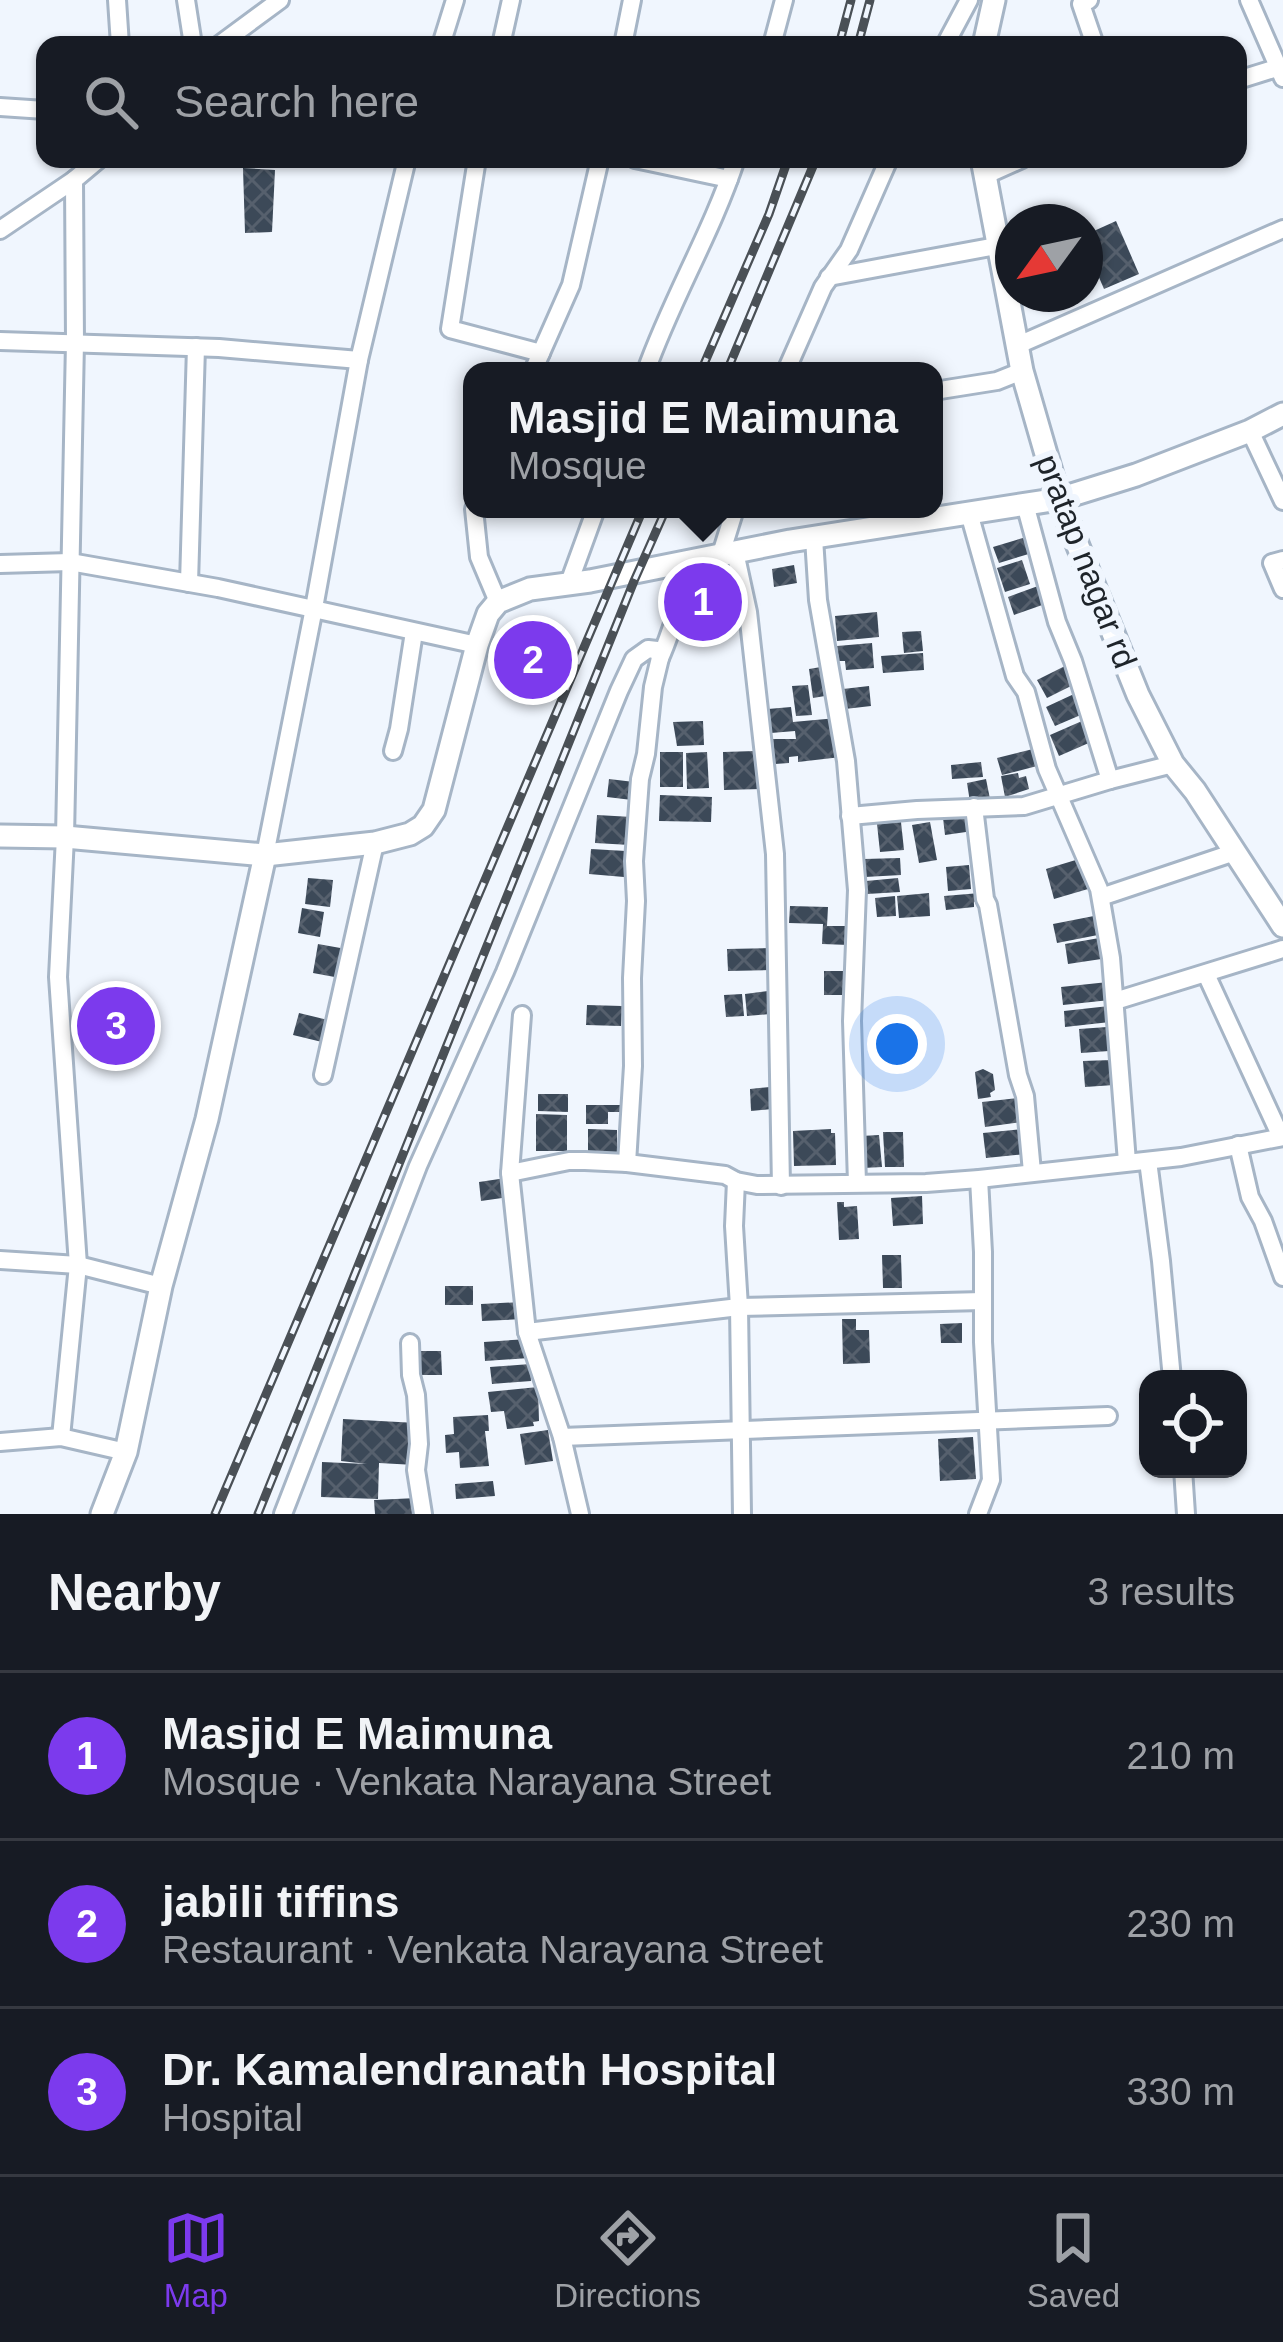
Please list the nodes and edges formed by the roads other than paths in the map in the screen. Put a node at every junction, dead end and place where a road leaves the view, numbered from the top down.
1 (116, 0) edge
2 (186, 0) edge
3 (455, 0) edge
4 (511, 0) edge
5 (632, 0) edge
6 (784, 0) edge
7 (969, 0) edge
8 (994, 0) edge
9 (1089, 0) edge
10 (1249, 0) edge
11 (274, 2) edge
12 (119, 36) edge
13 (192, 36) edge
14 (231, 36) edge
15 (444, 36) edge
16 (503, 36) edge
17 (625, 36) edge
18 (774, 36) edge
19 (950, 36) edge
20 (986, 36) edge
21 (1092, 36) edge
22 (1282, 71) edge
23 (1247, 78) edge
24 (0, 107) edge
25 (36, 109) edge
26 (88, 168) edge
27 (405, 168) edge
28 (476, 168) edge
29 (598, 168) edge
30 (678, 168) edge
31 (733, 168) edge
32 (885, 168) edge
33 (983, 168) edge
34 (730, 179) junction
35 (74, 180) junction
36 (1283, 229) edge
37 (0, 230) edge
38 (995, 240) edge
39 (995, 246) edge
40 (829, 277) junction
41 (1009, 312) edge
42 (0, 341) edge
43 (75, 342) junction
44 (1016, 346) junction
45 (196, 347) junction
46 (542, 352) junction
47 (359, 360) junction
48 (537, 362) edge
49 (649, 362) edge
50 (790, 362) edge
51 (1022, 371) junction
52 (943, 390) edge
53 (1283, 415) edge
54 (1250, 431) junction
55 (1060, 500) junction
56 (1283, 502) edge
57 (1025, 504) junction
58 (969, 513) junction
59 (943, 517) edge
60 (475, 518) edge
61 (593, 518) edge
62 (732, 518) edge
63 (938, 518) edge
64 (814, 538) junction
65 (721, 554) junction
66 (1283, 560) edge
67 (70, 562) junction
68 (0, 564) edge
69 (189, 583) junction
70 (569, 583) junction
71 (1283, 589) edge
72 (498, 602) junction
73 (314, 608) junction
74 (414, 632) junction
75 (477, 645) junction
76 (660, 658) junction
77 (393, 751) dead end
78 (1173, 764) junction
79 (1110, 780) junction
80 (1058, 795) junction
81 (974, 807) junction
82 (850, 816) junction
83 (0, 836) edge
84 (65, 837) junction
85 (375, 843) junction
86 (1235, 852) junction
87 (265, 855) junction
88 (1101, 897) junction
89 (1283, 926) edge
90 (1283, 949) edge
91 (1206, 974) junction
92 (1115, 1001) junction
93 (522, 1015) dead end
94 (323, 1076) dead end
95 (1282, 1137) edge
96 (1238, 1145) junction
97 (1148, 1161) junction
98 (1127, 1162) junction
99 (627, 1163) junction
100 (1032, 1172) junction
101 (510, 1173) junction
102 (979, 1179) junction
103 (736, 1181) junction
104 (857, 1183) junction
105 (781, 1186) junction
106 (0, 1260) edge
107 (78, 1265) junction
108 (1283, 1277) edge
109 (160, 1286) junction
110 (983, 1300) junction
111 (740, 1307) junction
112 (527, 1332) junction
113 (410, 1343) dead end
114 (1171, 1370) edge
115 (1108, 1417) dead end
116 (987, 1420) junction
117 (740, 1430) junction
118 (61, 1437) junction
119 (562, 1437) junction
120 (0, 1442) edge
121 (126, 1451) junction
122 (1184, 1478) edge
123 (102, 1514) edge
124 (283, 1514) edge
125 (423, 1514) edge
126 (580, 1514) edge
127 (742, 1514) edge
128 (978, 1514) edge
129 (1186, 1514) edge

1 - 12 street
2 - 13 street
3 - 15 street
4 - 16 street
5 - 17 street
6 - 18 street
7 - 19 street
8 - 20 street
9 - 21 street
10 - 22 street
11 - 14 street
22 - 23 street
24 - 25 street
26 - 35 street
27 - 47 street
28 - 46 street
29 - 46 street
30 - 34 street
31 - 34 street
32 - 40 street
33 - 38 street, pratap nagar rd
34 - 49 street
35 - 37 street
35 - 43 street
36 - 44 street
39 - 40 street
40 - 50 street
41 - 44 street, pratap nagar rd
42 - 43 street
43 - 45 street
43 - 67 street
44 - 51 street, pratap nagar rd
45 - 47 street
45 - 69 street
46 - 48 street
47 - 73 street
51 - 52 street
51 - 55 street, pratap nagar rd
53 - 54 street
54 - 55 street
54 - 56 street
55 - 57 street
55 - 78 street, pratap nagar rd
57 - 58 street
57 - 79 street
58 - 59 street
58 - 80 street
60 - 72 street
61 - 70 street
62 - 65 street
63 - 64 street
64 - 65 street
64 - 82 street
65 - 70 street
65 - 76 street
65 - 105 street
66 - 71 street
67 - 68 street
67 - 69 street
67 - 84 street
69 - 73 street
70 - 72 street
72 - 75 street
73 - 74 street
73 - 87 street
74 - 75 street
74 - 77 street
75 - 85 street
76 - 99 street
76 - 124 street
78 - 79 street
78 - 86 street, pratap nagar rd
79 - 80 street
80 - 81 street
80 - 88 street
81 - 82 street
81 - 100 street
82 - 104 street
83 - 84 street
84 - 87 street
84 - 107 street
85 - 87 street
85 - 94 street
86 - 88 street
86 - 89 street, pratap nagar rd
87 - 109 street
88 - 92 street
90 - 91 street
91 - 92 street
91 - 95 street
92 - 98 street
93 - 101 street
95 - 96 street
96 - 97 street
96 - 108 street
97 - 98 street
97 - 114 street
98 - 100 street
99 - 101 street
99 - 103 street
100 - 102 street
101 - 112 street
102 - 104 street
102 - 110 street
103 - 105 street
103 - 111 street
104 - 105 street
106 - 107 street
107 - 109 street
107 - 118 street
109 - 121 street
110 - 111 street
110 - 116 street
111 - 112 street
111 - 117 street
112 - 119 street
113 - 125 street
115 - 116 street
116 - 117 street
116 - 128 street
117 - 119 street
117 - 127 street
118 - 120 street
118 - 121 street
119 - 126 street
121 - 123 street
122 - 129 street

